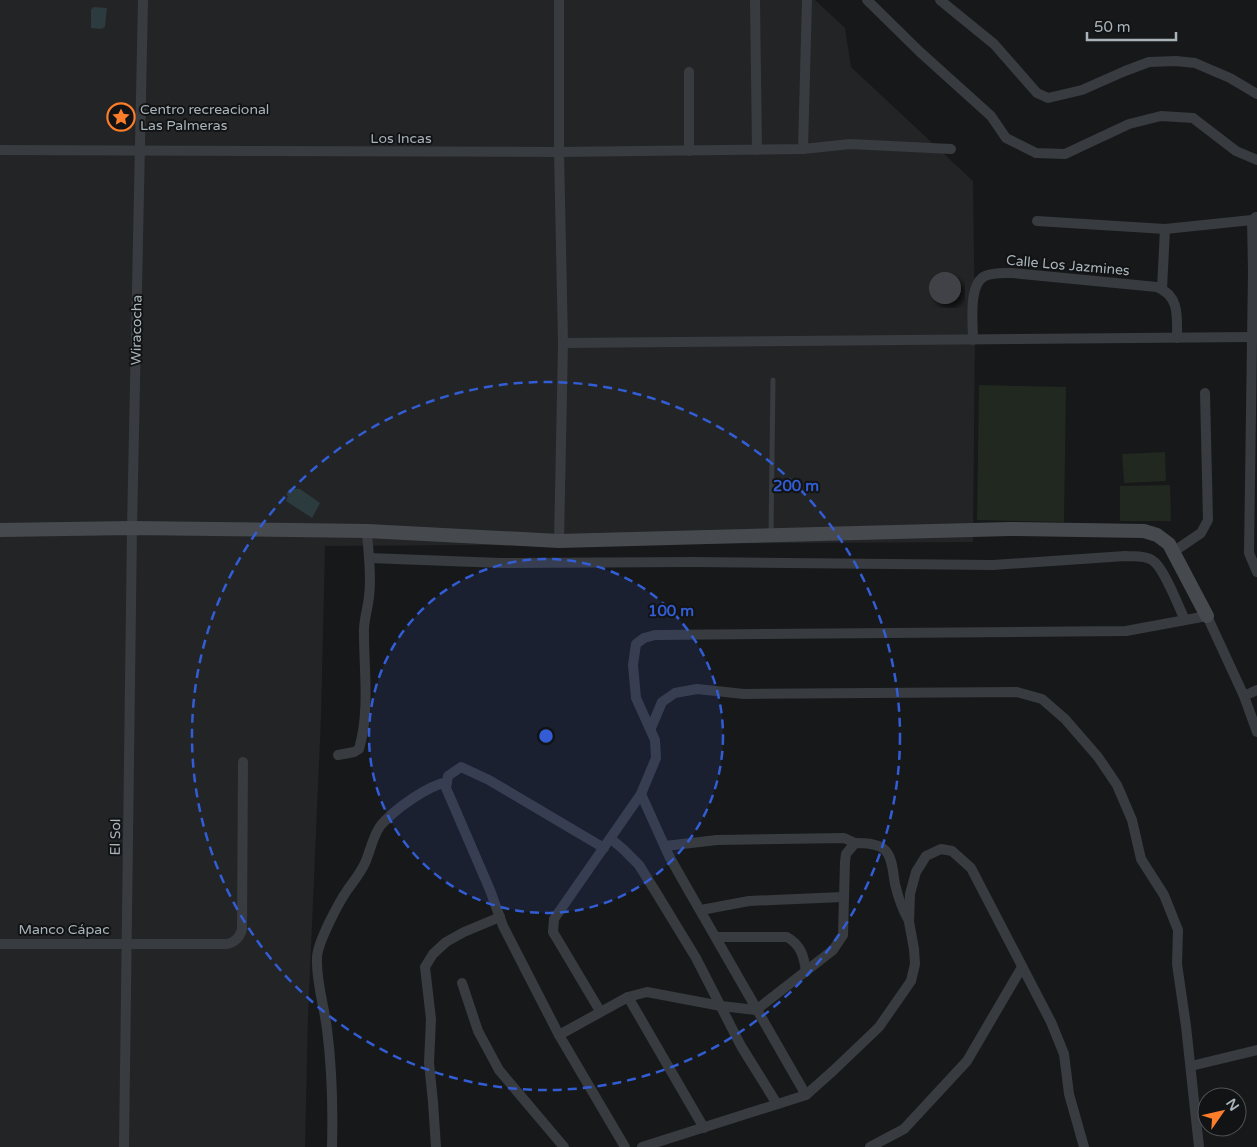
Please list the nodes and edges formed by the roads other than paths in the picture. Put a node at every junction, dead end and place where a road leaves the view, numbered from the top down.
1 (143, 0) edge
2 (559, 0) edge
3 (755, 0) edge
4 (808, 0) edge
5 (867, 0) edge
6 (940, 0) edge
7 (689, 72) dead end
8 (1257, 94) edge
9 (803, 149) junction
10 (951, 149) dead end
11 (0, 150) edge
12 (757, 150) junction
13 (140, 151) junction
14 (689, 151) junction
15 (558, 152) junction
16 (1257, 160) edge
17 (1254, 218) edge
18 (1037, 221) dead end
19 (1165, 229) junction
20 (1162, 289) junction
21 (1252, 337) junction
22 (1177, 338) junction
23 (973, 340) junction
24 (564, 343) junction
25 (773, 380) dead end
26 (1205, 393) dead end
27 (132, 528) junction
28 (0, 530) edge
29 (367, 531) junction
30 (771, 535) junction
31 (559, 541) junction
32 (1173, 552) junction
33 (369, 558) junction
34 (1257, 572) edge
35 (1207, 616) junction
36 (1185, 620) junction
37 (1257, 690) edge
38 (1244, 696) junction
39 (651, 728) junction
40 (1257, 732) edge
41 (338, 755) dead end
42 (243, 762) dead end
43 (447, 782) junction
44 (641, 794) junction
45 (610, 839) junction
46 (855, 843) junction
47 (664, 846) junction
48 (604, 848) junction
49 (844, 897) junction
50 (701, 910) junction
51 (500, 917) junction
52 (909, 922) junction
53 (716, 937) junction
54 (128, 943) junction
55 (0, 944) edge
56 (1022, 967) junction
57 (806, 972) junction
58 (462, 983) dead end
59 (628, 997) junction
60 (721, 1006) junction
61 (756, 1010) junction
62 (600, 1011) junction
63 (559, 1035) junction
64 (1257, 1050) edge
65 (1191, 1066) junction
66 (806, 1095) junction
67 (777, 1104) junction
68 (704, 1128) junction
69 (124, 1147) edge
70 (332, 1147) edge
71 (436, 1147) edge
72 (564, 1147) edge
73 (625, 1147) edge
74 (642, 1147) edge
75 (870, 1147) edge
76 (1084, 1147) edge
77 (1199, 1147) edge

1 - 13 street, Wiracocha
2 - 15 street
3 - 12 street
4 - 9 street
5 - 16 street
6 - 8 street
7 - 14 street
9 - 10 street, Los Incas
9 - 12 street, Los Incas
11 - 13 street, Los Incas
12 - 14 street, Los Incas
13 - 15 street, Los Incas
13 - 27 street, Wiracocha
14 - 15 street, Los Incas
15 - 24 street
17 - 19 street
17 - 21 street
18 - 19 street
19 - 20 street
20 - 22 street
20 - 23 street, Calle Los Jazmines
21 - 22 street
21 - 34 street
22 - 23 street
23 - 24 street
24 - 31 street
25 - 30 lane
26 - 32 street
27 - 28 street
27 - 29 street
27 - 54 street, El Sol
29 - 31 street
29 - 33 street
30 - 31 street
30 - 32 street
32 - 35 street
33 - 36 street
33 - 41 street
35 - 36 street
35 - 38 street
36 - 39 street
37 - 38 street
38 - 40 street
39 - 44 street
39 - 65 street
42 - 54 street, Manco Cápac
43 - 48 street
43 - 51 street
43 - 70 street
44 - 45 street
44 - 47 street
45 - 48 street
45 - 60 street
46 - 47 street
46 - 49 street
46 - 52 street
47 - 50 street
48 - 62 street
49 - 50 street
49 - 57 street
50 - 53 street
51 - 63 street
51 - 71 street
52 - 56 street
52 - 66 street
53 - 57 street
53 - 61 street
54 - 55 street, Manco Cápac
54 - 69 street, El Sol
56 - 75 street
56 - 76 street
57 - 61 street
58 - 72 street
59 - 60 street
59 - 62 street
59 - 68 street
60 - 61 street
60 - 67 street
61 - 66 street
62 - 63 street
63 - 73 street
64 - 65 street
65 - 77 street
66 - 67 street
67 - 68 street
68 - 74 street

